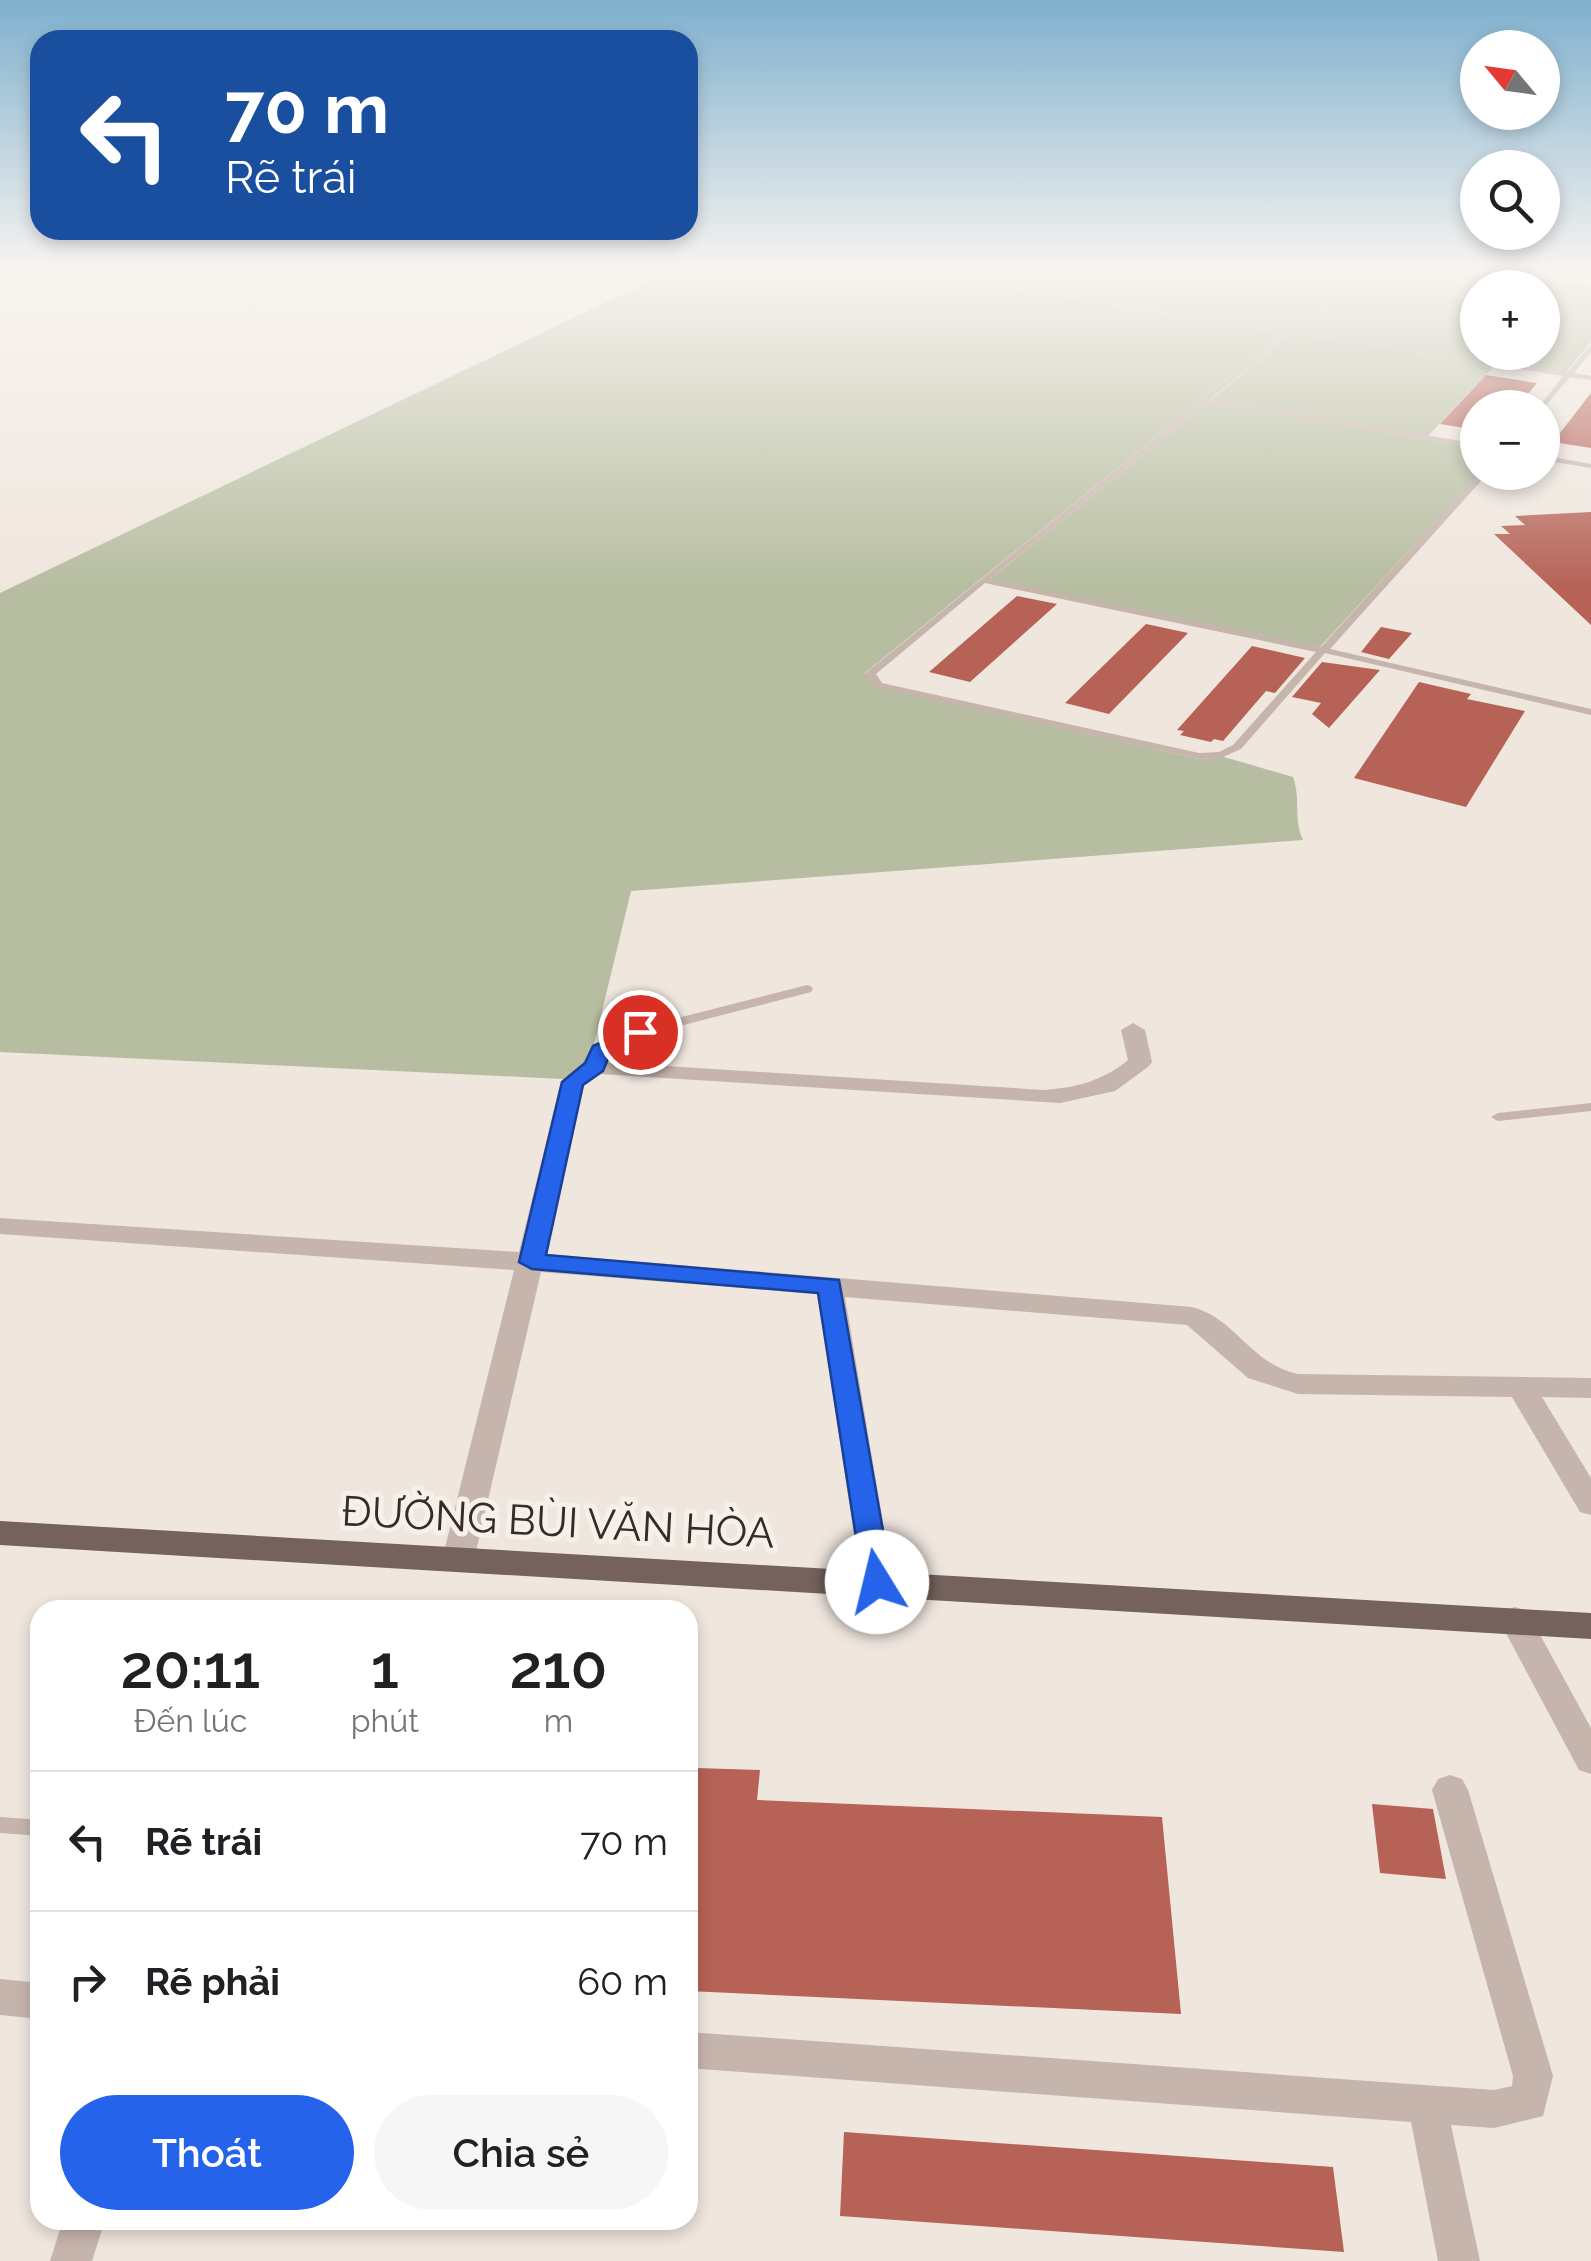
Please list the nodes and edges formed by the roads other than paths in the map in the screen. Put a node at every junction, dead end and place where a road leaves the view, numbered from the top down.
1 (1234, 377) edge
2 (1205, 400) junction
3 (1460, 443) edge
4 (1560, 460) edge
5 (1591, 466) edge
6 (1469, 490) edge
7 (983, 580) junction
8 (1324, 650) junction
9 (1591, 712) edge
10 (807, 990) dead end
11 (1133, 1030) dead end
12 (595, 1066) junction
13 (1591, 1107) edge
14 (1498, 1117) dead end
15 (0, 1226) edge
16 (532, 1262) junction
17 (830, 1286) junction
18 (1521, 1387) junction
19 (1591, 1388) edge
20 (1591, 1504) edge
21 (0, 1533) edge
22 (458, 1560) junction
23 (877, 1582) junction
24 (1515, 1620) junction
25 (1591, 1626) edge
26 (1591, 1760) edge
27 (1450, 1790) dead end
28 (0, 1825) edge
29 (30, 1827) edge
30 (0, 1997) edge
31 (30, 2000) edge
32 (698, 2051) edge
33 (1427, 2104) junction
34 (81, 2230) edge
35 (70, 2261) edge
36 (1459, 2261) edge

1 - 2 lane
2 - 3 lane
2 - 7 lane
4 - 5 lane
6 - 8 lane
7 - 8 lane
7 - 8 lane
8 - 9 lane
10 - 12 lane
11 - 12 street
12 - 16 street
13 - 14 lane
15 - 16 street
16 - 17 street
16 - 22 street
17 - 18 street
17 - 23 street
18 - 19 street
18 - 20 street
21 - 22 main road, ĐƯỜNG BÙI VĂN HÒA
22 - 23 main road, ĐƯỜNG BÙI VĂN HÒA
23 - 24 main road, ĐƯỜNG BÙI VĂN HÒA
24 - 25 main road, ĐƯỜNG BÙI VĂN HÒA
24 - 26 street
27 - 33 street
28 - 29 lane
30 - 31 street
32 - 33 street
33 - 36 street
34 - 35 street

